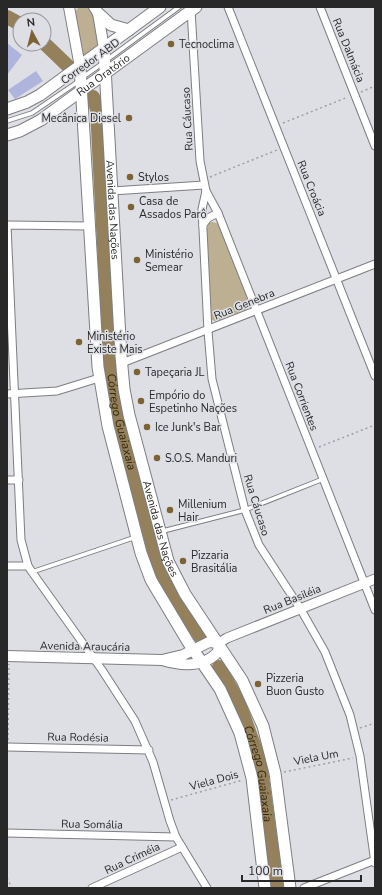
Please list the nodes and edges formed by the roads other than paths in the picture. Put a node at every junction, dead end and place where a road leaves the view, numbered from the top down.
1 (160, 7) edge
2 (179, 7) edge
3 (228, 7) edge
4 (320, 7) edge
5 (70, 8) edge
6 (194, 9) edge
7 (96, 10) edge
8 (129, 30) junction
9 (104, 49) junction
10 (105, 62) junction
11 (80, 67) junction
12 (106, 73) junction
13 (81, 85) junction
14 (7, 109) edge
15 (7, 121) edge
16 (7, 135) edge
17 (375, 146) edge
18 (204, 185) junction
19 (112, 192) junction
20 (218, 213) junction
21 (7, 225) edge
22 (203, 225) junction
23 (89, 226) junction
24 (375, 264) edge
25 (336, 280) junction
26 (257, 311) junction
27 (208, 330) junction
28 (10, 359) edge
29 (122, 363) junction
30 (375, 376) edge
31 (99, 378) junction
32 (7, 394) edge
33 (16, 394) junction
34 (323, 479) junction
35 (7, 480) edge
36 (19, 480) junction
37 (245, 510) junction
38 (160, 532) junction
39 (137, 536) junction
40 (7, 566) edge
41 (30, 569) junction
42 (375, 579) edge
43 (364, 583) junction
44 (300, 608) junction
45 (375, 610) edge
46 (206, 646) junction
47 (8, 656) edge
48 (93, 658) junction
49 (209, 659) junction
50 (162, 660) junction
51 (7, 747) edge
52 (149, 750) junction
53 (7, 833) edge
54 (176, 837) junction
55 (182, 847) junction
56 (375, 860) edge
57 (375, 863) edge
58 (92, 888) edge
59 (207, 888) edge
60 (265, 888) edge
61 (290, 888) edge
62 (304, 888) edge

1 - 8 main road, Rua Oratório
2 - 10 lane, Corredor ABD
3 - 25 street, Rua Croácia
4 - 17 street, Rua Dalmácia
5 - 11 main road
6 - 12 main road, Rua Oratório
6 - 18 street, Rua Cáucaso
7 - 8 main road
7 - 9 main road
8 - 9 main road, Rua Oratório
9 - 10 main road, Avenida das Nações
9 - 11 main road, Rua Oratório
10 - 12 main road, Avenida das Nações
10 - 13 lane, Corredor ABD
11 - 13 main road, Avenida das Nações
11 - 14 main road, Rua Oratório
12 - 13 main road, Rua Oratório
12 - 19 main road, Avenida das Nações
13 - 15 lane, Corredor ABD
13 - 16 main road, Rua Oratório
13 - 23 main road, Avenida das Nações
18 - 19 street
18 - 20 street, Rua Corrientes
18 - 22 street, Rua Cáucaso
19 - 29 main road, Avenida das Nações
20 - 22 street
20 - 26 street, Rua Corrientes
21 - 23 street
21 - 28 street
22 - 27 street, Rua Cáucaso
23 - 31 main road, Avenida das Nações
24 - 25 street, Rua Genebra
25 - 26 street, Rua Genebra
25 - 30 street, Rua Croácia
26 - 27 street, Rua Genebra
26 - 34 street, Rua Corrientes
27 - 29 street, Rua Genebra
27 - 37 street, Rua Cáucaso
28 - 33 street
29 - 38 main road, Avenida das Nações
31 - 33 street
31 - 39 main road, Avenida das Nações
32 - 33 street
33 - 36 street
34 - 37 lane
34 - 43 street, Rua Corrientes
35 - 36 street
36 - 41 street
37 - 38 lane
37 - 44 street, Rua Cáucaso
38 - 46 main road, Avenida das Nações
39 - 41 lane
39 - 46 main road, Avenida das Nações
40 - 41 street
41 - 48 street
42 - 43 street, Rua Basiléia
43 - 44 street, Rua Basiléia
43 - 45 street, Rua Corrientes
44 - 46 street, Rua Basiléia
44 - 56 street, Rua Cáucaso
46 - 49 main road, Avenida das Nações
46 - 49 main road
46 - 50 main road, Avenida Araucária
46 - 61 main road, Avenida das Nações
47 - 48 main road, Avenida Araucária
48 - 50 main road, Avenida Araucária
48 - 52 street
49 - 50 main road, Avenida Araucária
49 - 60 main road, Avenida das Nações
51 - 52 street, Rua Rodésia
52 - 54 street
53 - 54 street, Rua Somália
54 - 55 street
55 - 58 street, Rua Criméia
55 - 59 street
56 - 57 street, Rua Cáucaso
56 - 62 street

